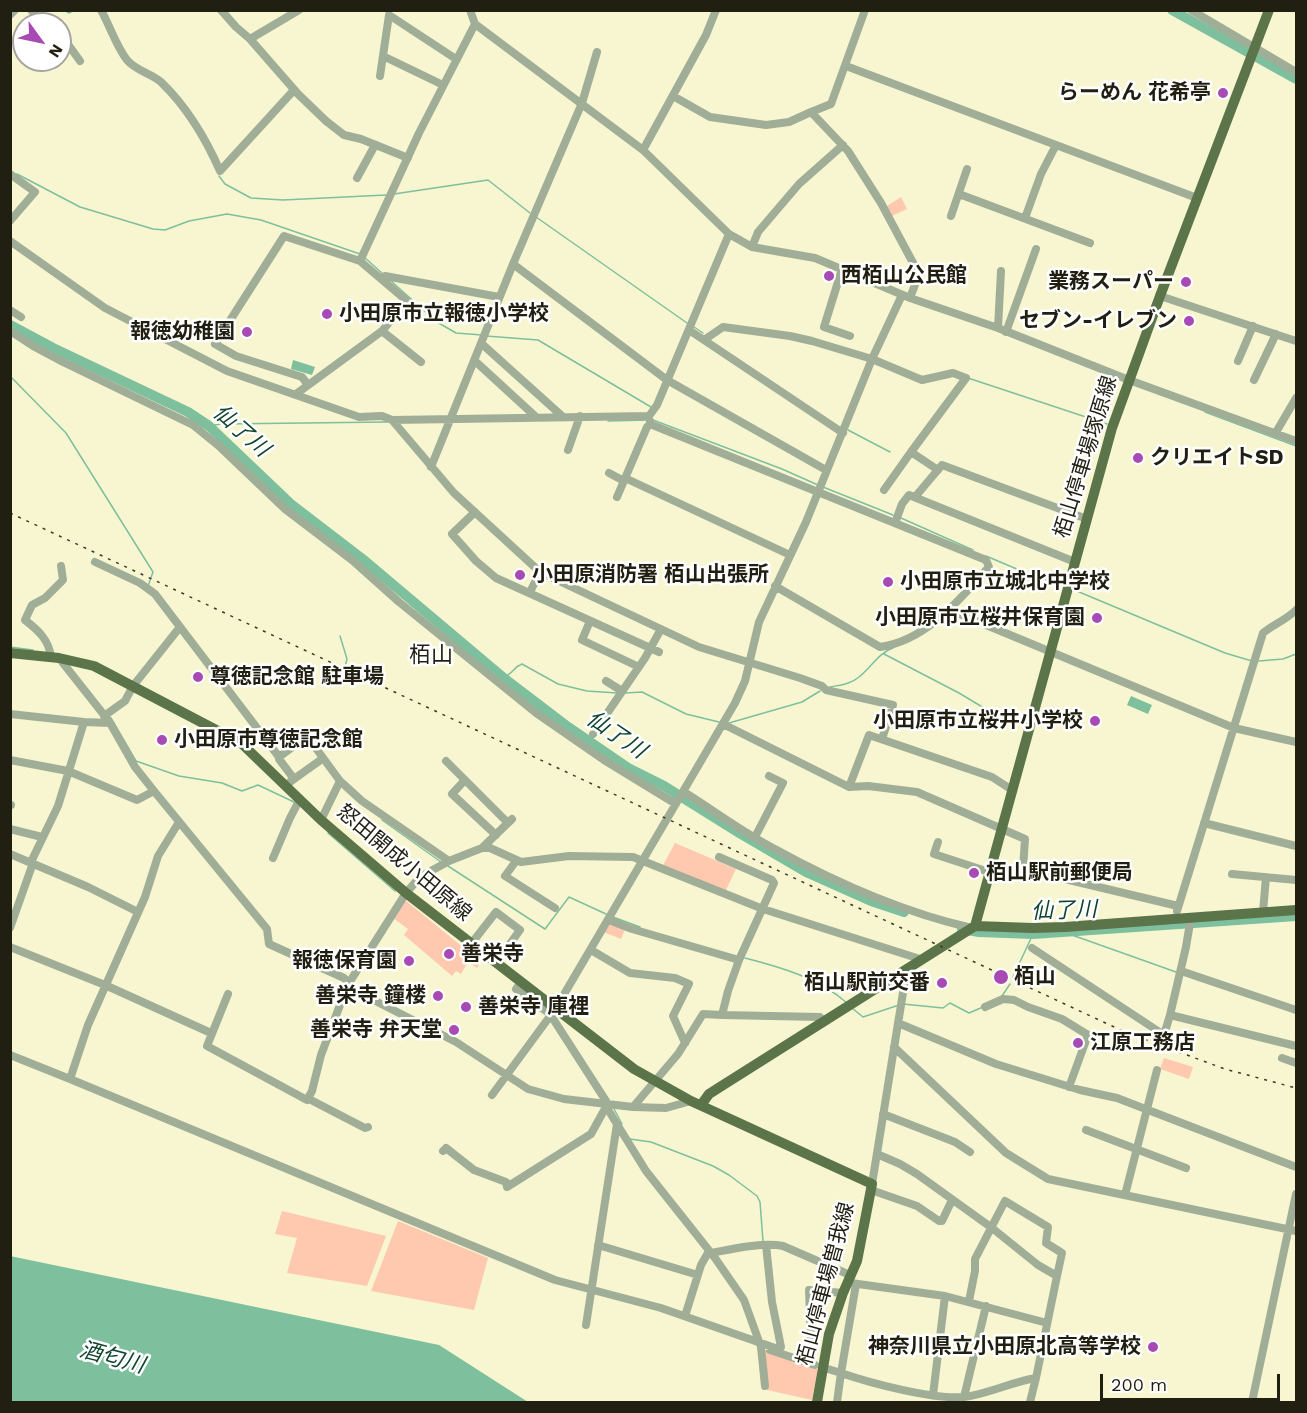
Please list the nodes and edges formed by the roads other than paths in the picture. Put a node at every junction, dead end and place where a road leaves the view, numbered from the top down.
1 (15, 10) edge
2 (101, 10) edge
3 (221, 10) edge
4 (299, 10) edge
5 (470, 10) edge
6 (716, 10) edge
7 (865, 10) edge
8 (1191, 10) edge
9 (1269, 10) edge
10 (10, 15) edge
11 (475, 24) junction
12 (250, 39) junction
13 (1255, 48) junction
14 (72, 50) edge
15 (597, 52) dead end
16 (383, 56) junction
17 (456, 59) junction
18 (80, 61) dead end
19 (846, 66) junction
20 (1296, 72) edge
21 (380, 76) dead end
22 (443, 85) junction
23 (294, 90) junction
24 (673, 96) junction
25 (582, 103) junction
26 (811, 112) junction
27 (375, 145) junction
28 (843, 145) junction
29 (1056, 145) junction
30 (643, 150) junction
31 (408, 158) junction
32 (967, 169) dead end
33 (10, 174) edge
34 (357, 178) dead end
35 (959, 194) junction
36 (1197, 198) junction
37 (951, 216) dead end
38 (1025, 218) junction
39 (10, 221) edge
40 (729, 234) junction
41 (10, 241) edge
42 (1090, 243) dead end
43 (752, 247) junction
44 (1036, 249) dead end
45 (360, 261) junction
46 (513, 264) junction
47 (842, 269) junction
48 (1001, 271) dead end
49 (382, 278) junction
50 (906, 296) junction
51 (1160, 296) junction
52 (499, 297) junction
53 (10, 310) edge
54 (21, 317) dead end
55 (1254, 326) junction
56 (689, 330) junction
57 (1002, 330) junction
58 (10, 331) edge
59 (382, 331) junction
60 (1276, 334) junction
61 (850, 336) dead end
62 (704, 340) junction
63 (1296, 341) edge
64 (482, 344) junction
65 (236, 356) junction
66 (475, 360) junction
67 (872, 360) junction
68 (1238, 361) dead end
69 (421, 362) dead end
70 (233, 374) junction
71 (667, 380) junction
72 (1129, 380) junction
73 (1254, 380) dead end
74 (308, 385) junction
75 (296, 394) junction
76 (1296, 398) edge
77 (562, 416) junction
78 (536, 417) junction
79 (651, 417) junction
80 (451, 419) junction
81 (579, 419) junction
82 (395, 423) junction
83 (843, 433) junction
84 (1275, 434) junction
85 (1296, 441) edge
86 (568, 450) dead end
87 (911, 452) junction
88 (431, 467) junction
89 (826, 470) junction
90 (938, 470) junction
91 (609, 474) dead end
92 (624, 480) junction
93 (885, 490) dead end
94 (817, 492) junction
95 (617, 497) dead end
96 (915, 497) junction
97 (475, 512) junction
98 (896, 518) junction
99 (1087, 519) junction
100 (790, 555) junction
101 (95, 562) dead end
102 (1076, 562) junction
103 (61, 566) dead end
104 (540, 572) junction
105 (775, 586) junction
106 (530, 592) junction
107 (1296, 610) edge
108 (953, 612) junction
109 (591, 621) junction
110 (180, 627) junction
111 (661, 629) junction
112 (655, 650) junction
113 (1050, 652) junction
114 (10, 653) edge
115 (60, 658) junction
116 (749, 663) junction
117 (639, 667) junction
118 (606, 681) dead end
119 (133, 686) junction
120 (621, 692) junction
121 (10, 714) edge
122 (107, 719) junction
123 (725, 721) junction
124 (84, 722) junction
125 (1234, 728) junction
126 (593, 734) dead end
127 (882, 739) junction
128 (1296, 742) edge
129 (279, 756) junction
130 (322, 759) junction
131 (10, 760) edge
132 (446, 761) dead end
133 (68, 771) junction
134 (769, 776) dead end
135 (465, 780) junction
136 (340, 781) junction
137 (290, 782) junction
138 (849, 787) junction
139 (1012, 790) junction
140 (154, 791) junction
141 (684, 792) junction
142 (300, 799) junction
143 (677, 803) junction
144 (321, 820) junction
145 (179, 822) junction
146 (1204, 823) junction
147 (10, 828) edge
148 (1001, 828) junction
149 (496, 835) junction
150 (42, 837) junction
151 (755, 837) junction
152 (938, 842) dead end
153 (1296, 846) edge
154 (482, 848) junction
155 (10, 854) edge
156 (719, 856) dead end
157 (273, 858) dead end
158 (449, 861) junction
159 (516, 861) junction
160 (643, 861) junction
161 (32, 862) junction
162 (989, 872) junction
163 (1232, 874) dead end
164 (1266, 877) junction
165 (1296, 880) edge
166 (406, 893) junction
167 (1178, 906) junction
168 (555, 908) dead end
169 (764, 909) junction
170 (1296, 910) edge
171 (138, 912) junction
172 (1263, 912) junction
173 (609, 920) junction
174 (1174, 920) junction
175 (1190, 922) junction
176 (10, 928) edge
177 (980, 929) junction
178 (471, 944) junction
179 (10, 947) edge
180 (1032, 948) dead end
181 (591, 950) junction
182 (920, 959) junction
183 (739, 960) junction
184 (496, 963) junction
185 (907, 968) junction
186 (1181, 971) junction
187 (105, 985) junction
188 (350, 986) junction
189 (228, 994) dead end
190 (984, 1007) dead end
191 (1296, 1010) edge
192 (552, 1013) junction
193 (722, 1015) junction
194 (1170, 1015) junction
195 (823, 1020) junction
196 (898, 1023) junction
197 (211, 1033) junction
198 (686, 1043) junction
199 (1296, 1046) edge
200 (894, 1047) junction
201 (10, 1054) edge
202 (1282, 1058) dead end
203 (1296, 1063) edge
204 (1157, 1070) dead end
205 (508, 1076) junction
206 (70, 1080) junction
207 (656, 1083) junction
208 (1069, 1087) junction
209 (492, 1095) dead end
210 (309, 1099) junction
211 (696, 1103) junction
212 (609, 1105) junction
213 (633, 1107) junction
214 (1146, 1109) junction
215 (883, 1114) junction
216 (617, 1124) junction
217 (369, 1127) dead end
218 (1086, 1130) dead end
219 (1136, 1150) junction
220 (443, 1151) dead end
221 (970, 1152) dead end
222 (877, 1154) junction
223 (1296, 1167) edge
224 (1186, 1168) dead end
225 (871, 1187) junction
226 (1296, 1194) edge
227 (1125, 1195) junction
228 (952, 1200) junction
229 (992, 1228) junction
230 (1293, 1230) edge
231 (598, 1245) junction
232 (766, 1245) junction
233 (710, 1252) junction
234 (698, 1275) junction
235 (1057, 1276) junction
236 (849, 1284) junction
237 (592, 1289) junction
238 (945, 1296) junction
239 (969, 1301) junction
240 (986, 1306) junction
241 (684, 1316) junction
242 (1047, 1323) junction
243 (586, 1324) dead end
244 (760, 1345) junction
245 (777, 1351) junction
246 (828, 1369) dead end
247 (842, 1372) junction
248 (1036, 1378) junction
249 (765, 1386) dead end
250 (933, 1395) junction
251 (964, 1397) junction
252 (817, 1402) edge
253 (837, 1402) edge
254 (1030, 1402) edge
255 (1252, 1402) edge

1 - 10 street
2 - 23 street
3 - 12 street
4 - 12 street
5 - 11 street
6 - 24 street
7 - 19 street
8 - 13 street
9 - 13 main road, 栢山停車場塚原線
11 - 17 street
11 - 25 street
12 - 23 street
13 - 20 street
13 - 36 main road, 栢山停車場塚原線
14 - 18 street
15 - 25 street
16 - 17 street
16 - 21 street
16 - 22 street
17 - 22 street
19 - 26 street
19 - 29 street
22 - 31 street
23 - 27 street
24 - 26 street
24 - 30 street
25 - 30 street
25 - 46 street
26 - 28 street
27 - 31 street
27 - 34 street
28 - 43 street
28 - 50 street
29 - 36 street
29 - 38 street
30 - 40 street
31 - 45 street
32 - 35 street
33 - 39 street
35 - 37 street
35 - 38 street
36 - 51 main road, 栢山停車場塚原線
38 - 42 street
40 - 43 street
40 - 56 street
41 - 70 street
43 - 47 street
44 - 57 street
45 - 49 street
45 - 65 street
46 - 52 street
46 - 71 street
47 - 50 street
47 - 61 street
48 - 57 street
49 - 52 street
49 - 59 street
50 - 57 street
50 - 67 street
51 - 55 street
51 - 72 main road, 栢山停車場塚原線
52 - 64 street
53 - 54 street
55 - 60 street
55 - 68 street
56 - 62 street
56 - 71 street
57 - 72 street
58 - 143 street
59 - 69 street
59 - 74 street
60 - 63 street
60 - 73 street
62 - 67 street
62 - 83 street
64 - 66 street
64 - 77 street
65 - 70 street
65 - 74 street
66 - 78 street
66 - 80 street
67 - 83 street
67 - 87 street
70 - 75 street
71 - 79 street
71 - 89 street
72 - 84 street
72 - 99 main road, 栢山停車場塚原線
74 - 75 street
75 - 82 street
76 - 84 street
77 - 78 street
77 - 81 street
78 - 80 street
79 - 81 street
79 - 92 street
79 - 94 street
80 - 82 street
80 - 88 street
81 - 86 street
82 - 88 street
83 - 89 street
84 - 85 street
87 - 90 street
87 - 93 street
88 - 97 street
89 - 94 street
90 - 96 street
90 - 99 street
91 - 92 street
92 - 95 street
92 - 100 street
94 - 98 street
94 - 100 street
96 - 98 street
96 - 102 street
97 - 104 street
97 - 106 street
98 - 108 street
99 - 102 main road, 栢山停車場塚原線
100 - 105 street
101 - 110 street
102 - 113 main road, 栢山停車場塚原線
103 - 115 street
104 - 106 street
104 - 111 street
105 - 108 street
105 - 116 street
106 - 109 street
107 - 125 street
108 - 113 street
109 - 112 street
109 - 117 street
110 - 119 street
110 - 129 street
111 - 112 street
111 - 116 street
112 - 117 street
113 - 125 street
113 - 139 main road, 栢山停車場塚原線
114 - 115 main road, 怒田開成小田原線
115 - 119 main road, 怒田開成小田原線
115 - 122 street
116 - 123 street
116 - 127 street
117 - 120 street
118 - 120 street
119 - 122 street
119 - 137 main road, 怒田開成小田原線
120 - 126 street
121 - 124 street
122 - 124 street
122 - 140 street
123 - 138 street
123 - 141 street
124 - 133 street
125 - 128 street
125 - 146 street
127 - 138 street
127 - 139 street
129 - 130 street
129 - 137 street
130 - 136 street
130 - 137 street
131 - 133 street
132 - 135 street
133 - 140 street
133 - 150 street
134 - 151 street
135 - 149 street
135 - 149 street
136 - 144 street
136 - 158 street
137 - 142 main road, 怒田開成小田原線
138 - 148 street
139 - 148 main road, 栢山停車場塚原線
140 - 145 street
141 - 143 street
141 - 151 street
142 - 144 main road, 怒田開成小田原線
142 - 157 street
143 - 160 street
144 - 166 main road, 怒田開成小田原線
145 - 171 street
145 - 188 street
146 - 153 street
146 - 167 street
147 - 150 street
148 - 162 main road, 栢山停車場塚原線
148 - 167 street
149 - 154 street
150 - 161 street
151 - 177 street
152 - 162 street
154 - 158 street
154 - 159 street
155 - 161 street
156 - 169 street
158 - 166 street
159 - 160 street
159 - 168 street
160 - 169 street
160 - 173 street
161 - 171 street
161 - 176 street
162 - 177 main road, 栢山停車場塚原線
163 - 164 street
164 - 165 street
164 - 172 street
166 - 178 main road, 怒田開成小田原線
166 - 188 street
167 - 174 street
169 - 182 street
169 - 183 street
170 - 172 main road
171 - 187 street
172 - 175 main road
173 - 181 street
173 - 183 street
174 - 175 main road
174 - 177 main road
175 - 186 street
177 - 182 main road
178 - 184 main road, 怒田開成小田原線
178 - 184 street
179 - 187 street
180 - 194 street
181 - 192 street
181 - 198 street
182 - 185 main road
183 - 193 street
184 - 192 main road, 怒田開成小田原線
185 - 195 main road
185 - 196 street
186 - 191 street
186 - 194 street
187 - 197 street
187 - 206 street
188 - 205 street
188 - 210 street
189 - 197 street
190 - 208 street
192 - 205 street
192 - 207 main road, 怒田開成小田原線
192 - 212 street
193 - 195 street
193 - 198 street
194 - 199 street
195 - 211 main road
196 - 200 street
196 - 208 street
197 - 210 street
198 - 207 street
200 - 215 street
200 - 227 street
201 - 206 street
202 - 203 street
204 - 214 street
205 - 209 street
205 - 212 street
206 - 237 street
207 - 211 main road, 怒田開成小田原線
207 - 213 street
208 - 214 street
210 - 217 street
211 - 213 street
211 - 225 main road, 栢山停車場曽我線
212 - 213 street
212 - 216 street
212 - 220 street
214 - 219 street
214 - 223 street
215 - 221 street
215 - 222 street
216 - 231 street
216 - 233 street
218 - 219 street
219 - 224 street
219 - 227 street
222 - 225 street
222 - 228 street
225 - 228 street
225 - 236 main road, 栢山停車場曽我線
226 - 230 street
227 - 230 street
228 - 229 street
229 - 235 street
229 - 235 street
229 - 239 street
230 - 255 street
231 - 234 street
231 - 237 street
232 - 233 street
232 - 236 street
232 - 245 street
233 - 234 street
233 - 244 street
234 - 241 street
235 - 242 street
236 - 238 street
236 - 245 street
236 - 247 street
236 - 252 main road, 栢山停車場曽我線
237 - 241 street
237 - 243 street
238 - 239 street
238 - 250 street
239 - 240 street
240 - 242 street
240 - 251 street
241 - 244 street
242 - 248 street
244 - 245 street
244 - 249 street
246 - 247 street
247 - 250 street
247 - 253 street
248 - 251 street
248 - 254 street
250 - 251 street

